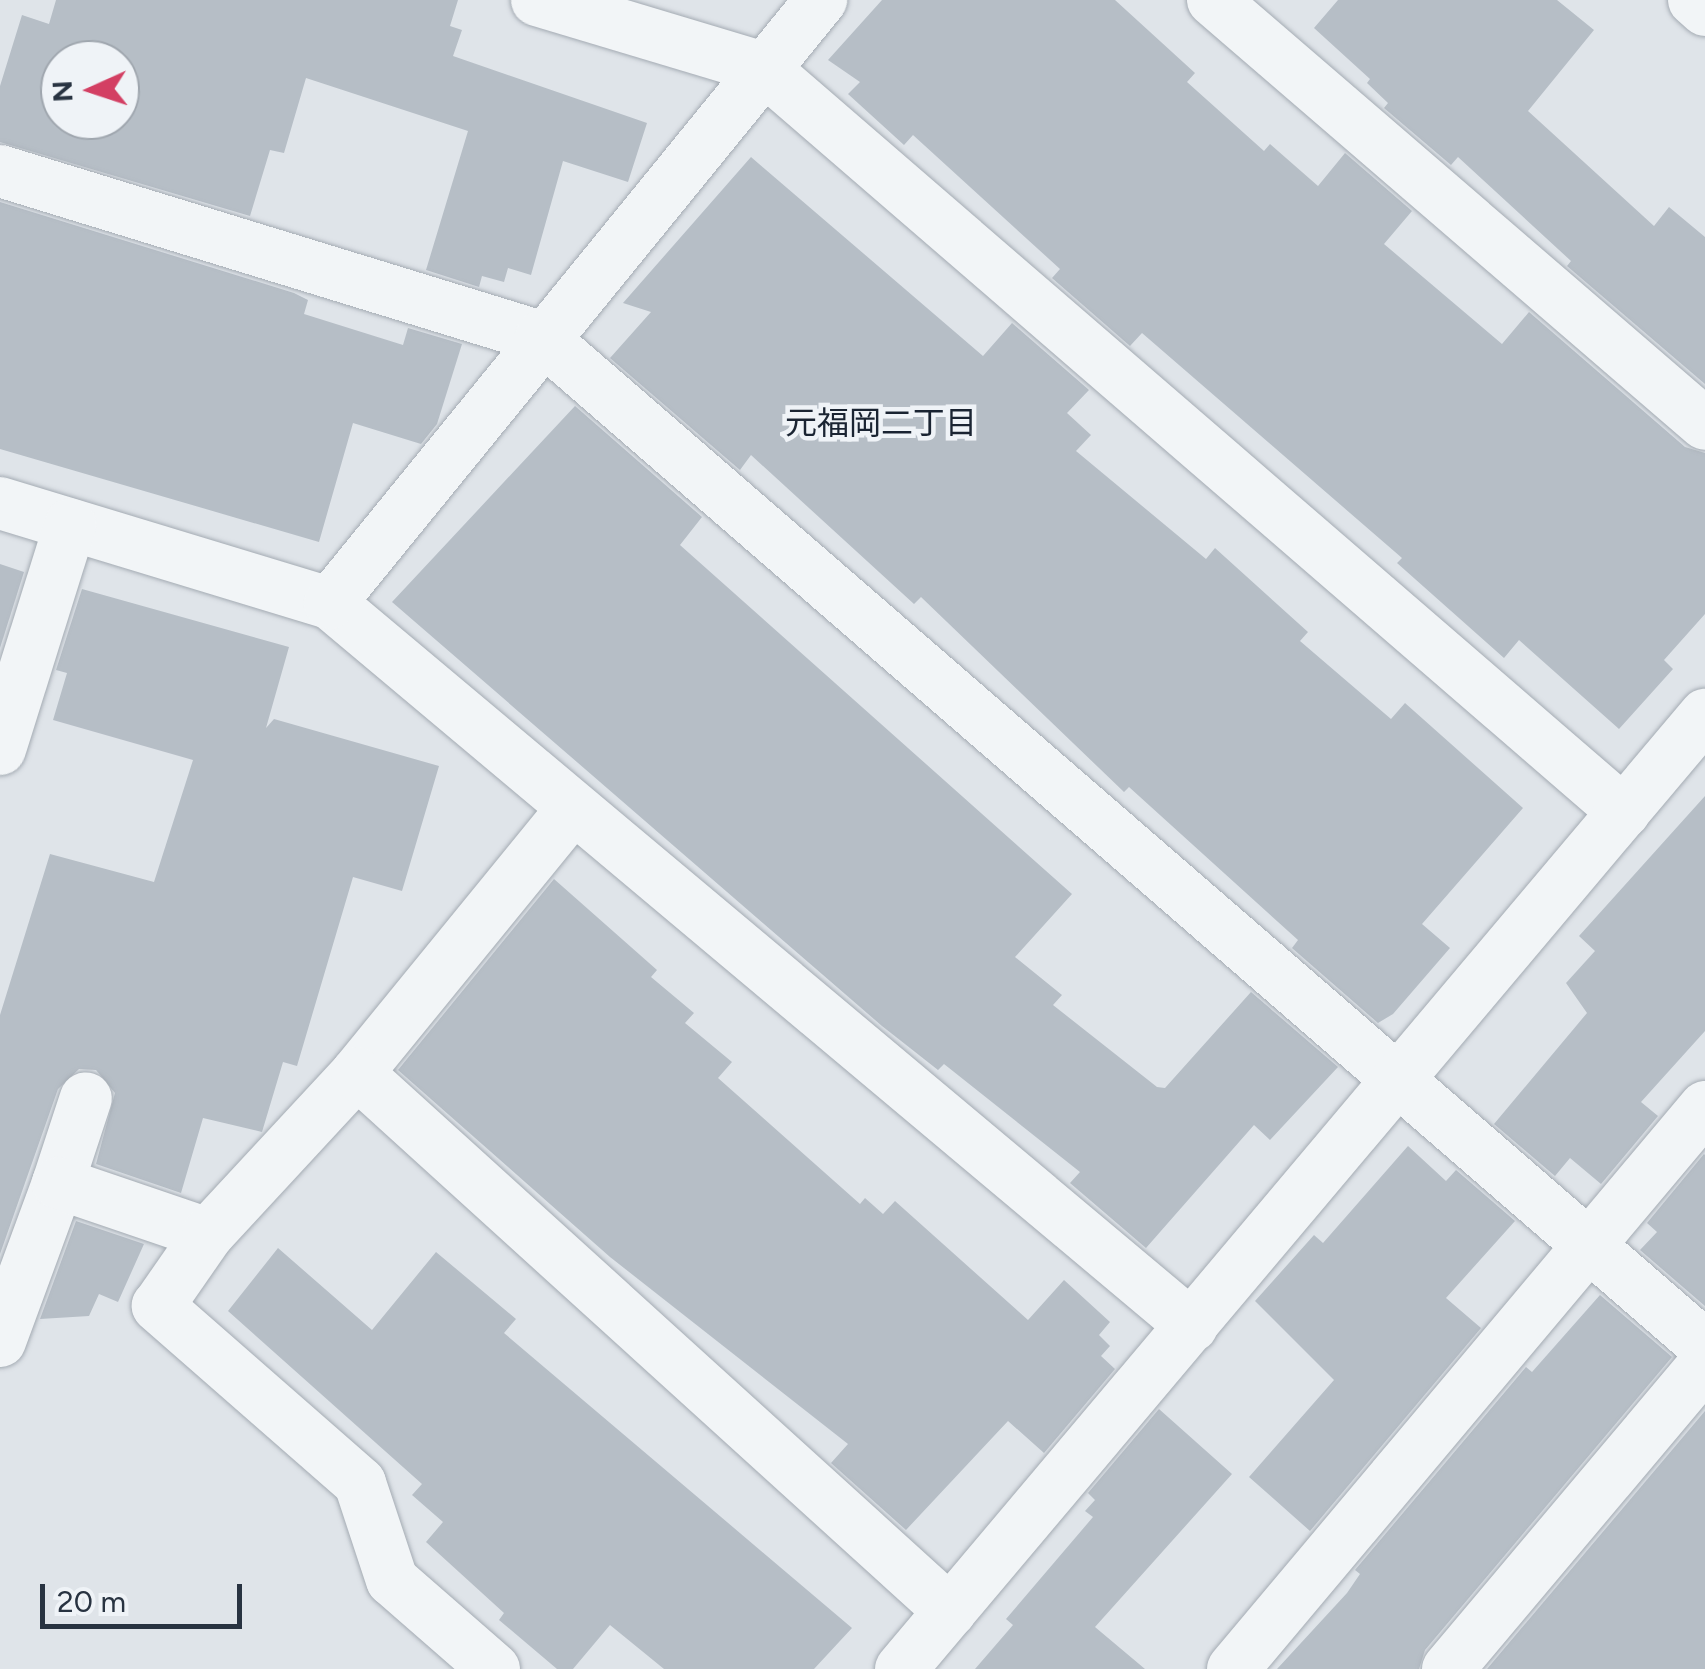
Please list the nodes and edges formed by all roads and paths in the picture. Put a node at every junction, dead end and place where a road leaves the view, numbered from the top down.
1 (536, 0) edge
2 (821, 0) edge
3 (1213, 0) edge
4 (1694, 0) edge
5 (1705, 10) edge
6 (763, 68) junction
7 (0, 171) edge
8 (541, 337) junction
9 (1705, 424) edge
10 (0, 503) edge
11 (70, 525) junction
12 (330, 603) junction
13 (1705, 715) edge
14 (0, 749) edge
15 (572, 811) junction
16 (1624, 812) junction
17 (357, 1073) junction
18 (1400, 1079) junction
19 (86, 1098) dead end
20 (1705, 1107) edge
21 (58, 1183) junction
22 (208, 1234) junction
23 (1588, 1244) junction
24 (1192, 1326) junction
25 (0, 1341) edge
26 (1705, 1346) edge
27 (1705, 1364) edge
28 (950, 1611) junction
29 (494, 1669) edge
30 (901, 1669) edge
31 (1233, 1669) edge
32 (1448, 1669) edge

1 - 6 street
2 - 6 street
3 - 9 street
4 - 5 street
6 - 8 street
6 - 16 street
7 - 8 street
8 - 12 street
8 - 18 street
10 - 11 street
11 - 12 street
11 - 14 street
12 - 15 street
13 - 16 street
15 - 17 street
15 - 24 street
16 - 18 street
17 - 22 street
17 - 28 street
18 - 23 street
18 - 24 street
19 - 21 street
20 - 23 street
21 - 22 street
21 - 25 street
22 - 29 street
23 - 26 street
23 - 31 street
24 - 28 street
27 - 32 street
28 - 30 street

